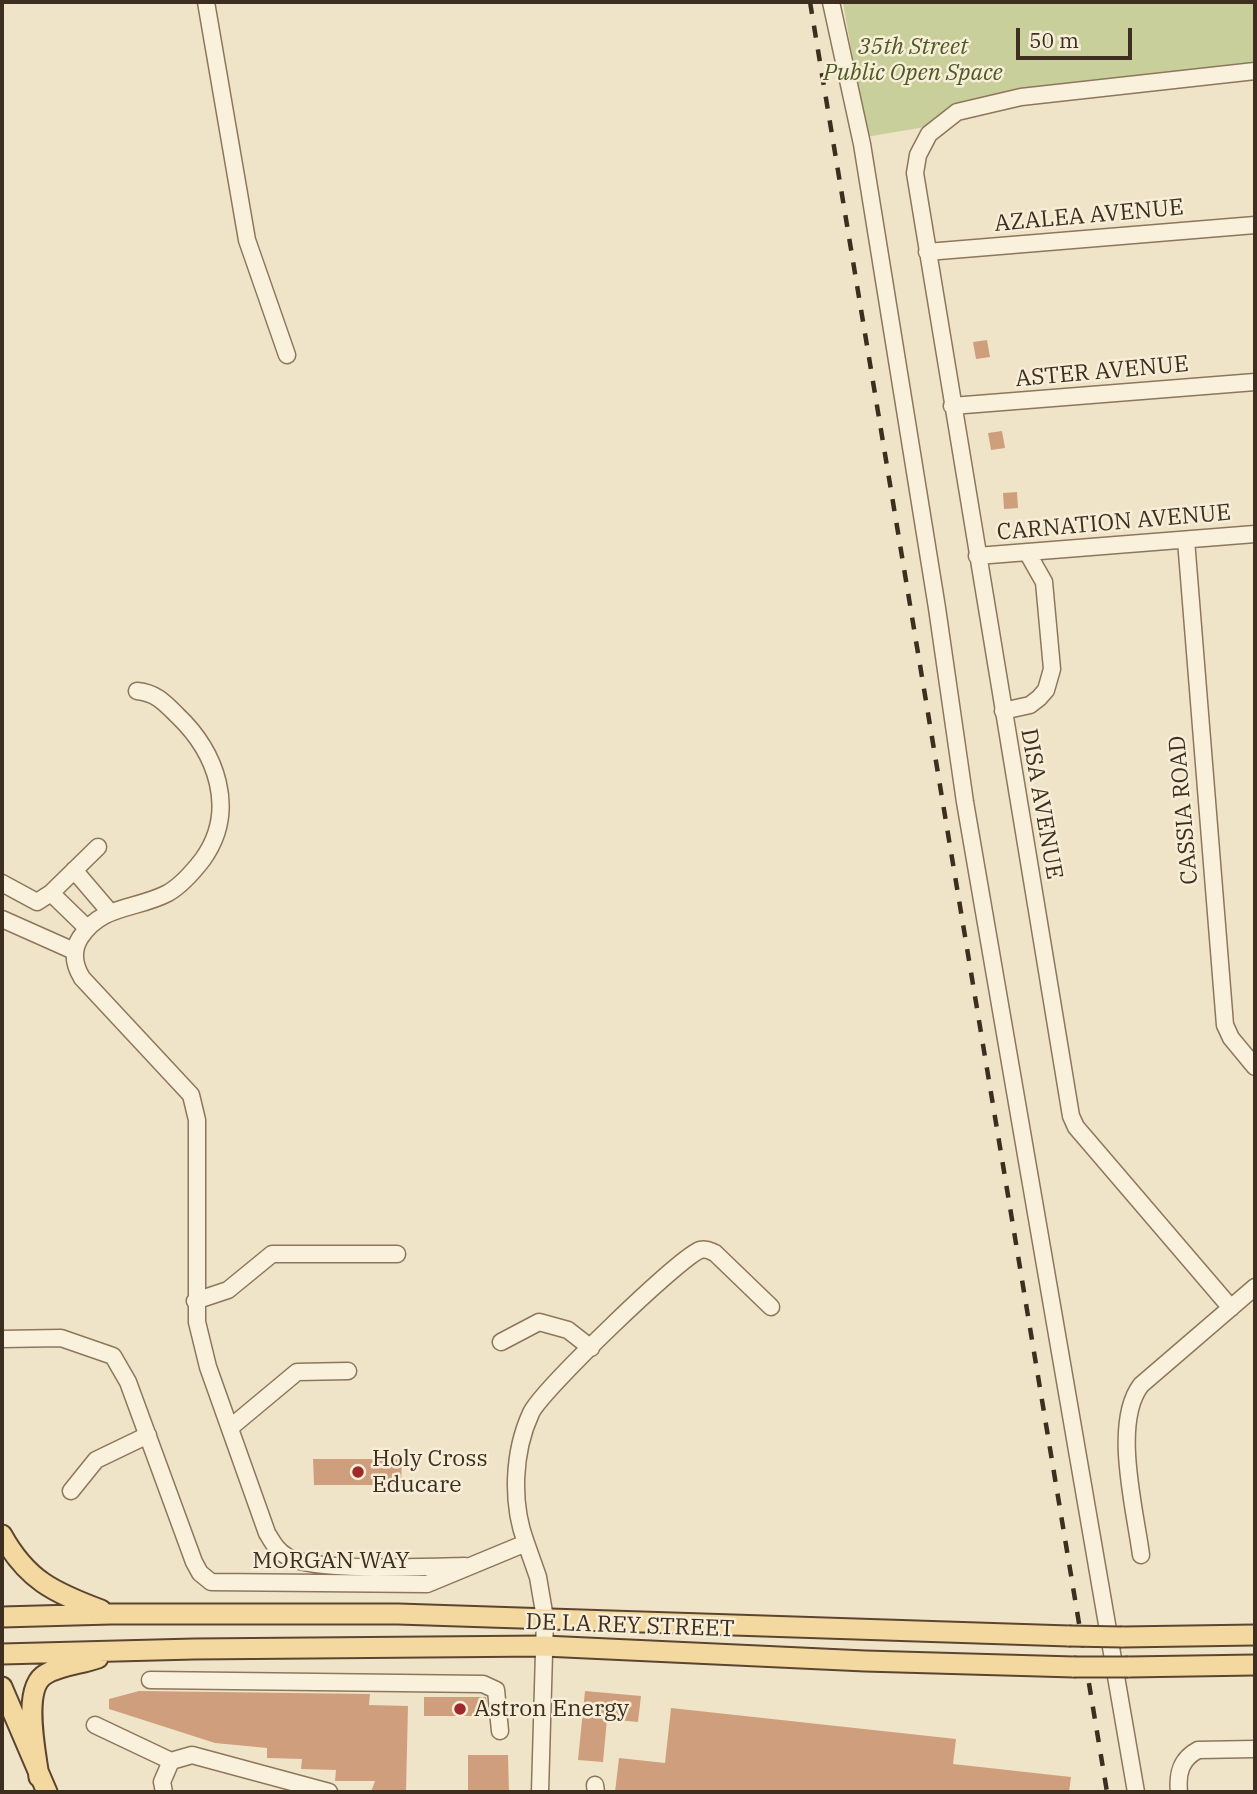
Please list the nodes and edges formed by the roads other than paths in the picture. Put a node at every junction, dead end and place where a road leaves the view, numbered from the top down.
1 (206, 2) edge
2 (831, 2) edge
3 (1255, 71) edge
4 (1255, 225) edge
5 (927, 252) junction
6 (287, 355) dead end
7 (1255, 382) edge
8 (952, 406) junction
9 (1255, 534) edge
10 (1185, 540) junction
11 (1027, 552) junction
12 (977, 556) junction
13 (137, 691) dead end
14 (1003, 711) junction
15 (97, 847) dead end
16 (75, 870) junction
17 (2, 883) edge
18 (51, 893) junction
19 (109, 911) junction
20 (2, 919) edge
21 (87, 928) junction
22 (75, 951) junction
23 (1255, 1067) edge
24 (397, 1254) dead end
25 (1255, 1287) edge
26 (195, 1301) junction
27 (771, 1307) dead end
28 (1231, 1308) junction
29 (2, 1339) edge
30 (501, 1342) dead end
31 (590, 1348) junction
32 (348, 1371) dead end
33 (231, 1427) junction
34 (148, 1435) junction
35 (71, 1491) dead end
36 (2, 1535) edge
37 (526, 1543) junction
38 (1141, 1555) dead end
39 (465, 1566) junction
40 (111, 1614) junction
41 (2, 1617) edge
42 (545, 1618) junction
43 (1255, 1635) edge
44 (544, 1646) junction
45 (115, 1651) junction
46 (2, 1654) edge
47 (1255, 1665) edge
48 (150, 1680) dead end
49 (2, 1687) edge
50 (95, 1725) dead end
51 (500, 1731) dead end
52 (1255, 1749) edge
53 (171, 1761) junction
54 (43, 1785) edge
55 (164, 1792) edge
56 (329, 1792) edge
57 (540, 1792) edge
58 (1136, 1792) edge
59 (1179, 1792) edge

1 - 6 street
2 - 58 street
3 - 5 street, DISA AVENUE
4 - 5 street, AZALEA AVENUE
5 - 8 street, DISA AVENUE
7 - 8 street, ASTER AVENUE
8 - 12 street, DISA AVENUE
9 - 10 street, CARNATION AVENUE
10 - 11 street, CARNATION AVENUE
10 - 23 street, CASSIA ROAD
11 - 12 street, CARNATION AVENUE
11 - 14 street
12 - 14 street, DISA AVENUE
13 - 19 street
14 - 28 street, DISA AVENUE
15 - 16 street
16 - 18 street
16 - 19 street
17 - 18 street
18 - 21 street
19 - 21 street
20 - 22 street
21 - 22 street
22 - 26 street
24 - 26 street
25 - 28 street
26 - 33 street
27 - 31 street
28 - 38 street
29 - 34 street, MORGAN WAY
30 - 31 street
31 - 37 street
32 - 33 street
33 - 39 street
34 - 35 street
34 - 39 street, MORGAN WAY
36 - 40 main road
37 - 39 street, MORGAN WAY
37 - 42 street
40 - 41 main road, DE LA REY STREET
40 - 42 main road, DE LA REY STREET
42 - 43 main road, DE LA REY STREET, bridge
42 - 44 street
44 - 45 main road, DE LA REY STREET
44 - 47 main road, DE LA REY STREET, bridge
44 - 57 street
45 - 46 main road, DE LA REY STREET
45 - 54 main road
48 - 51 street
49 - 54 main road
50 - 53 street
52 - 59 street
53 - 55 street
53 - 56 street

